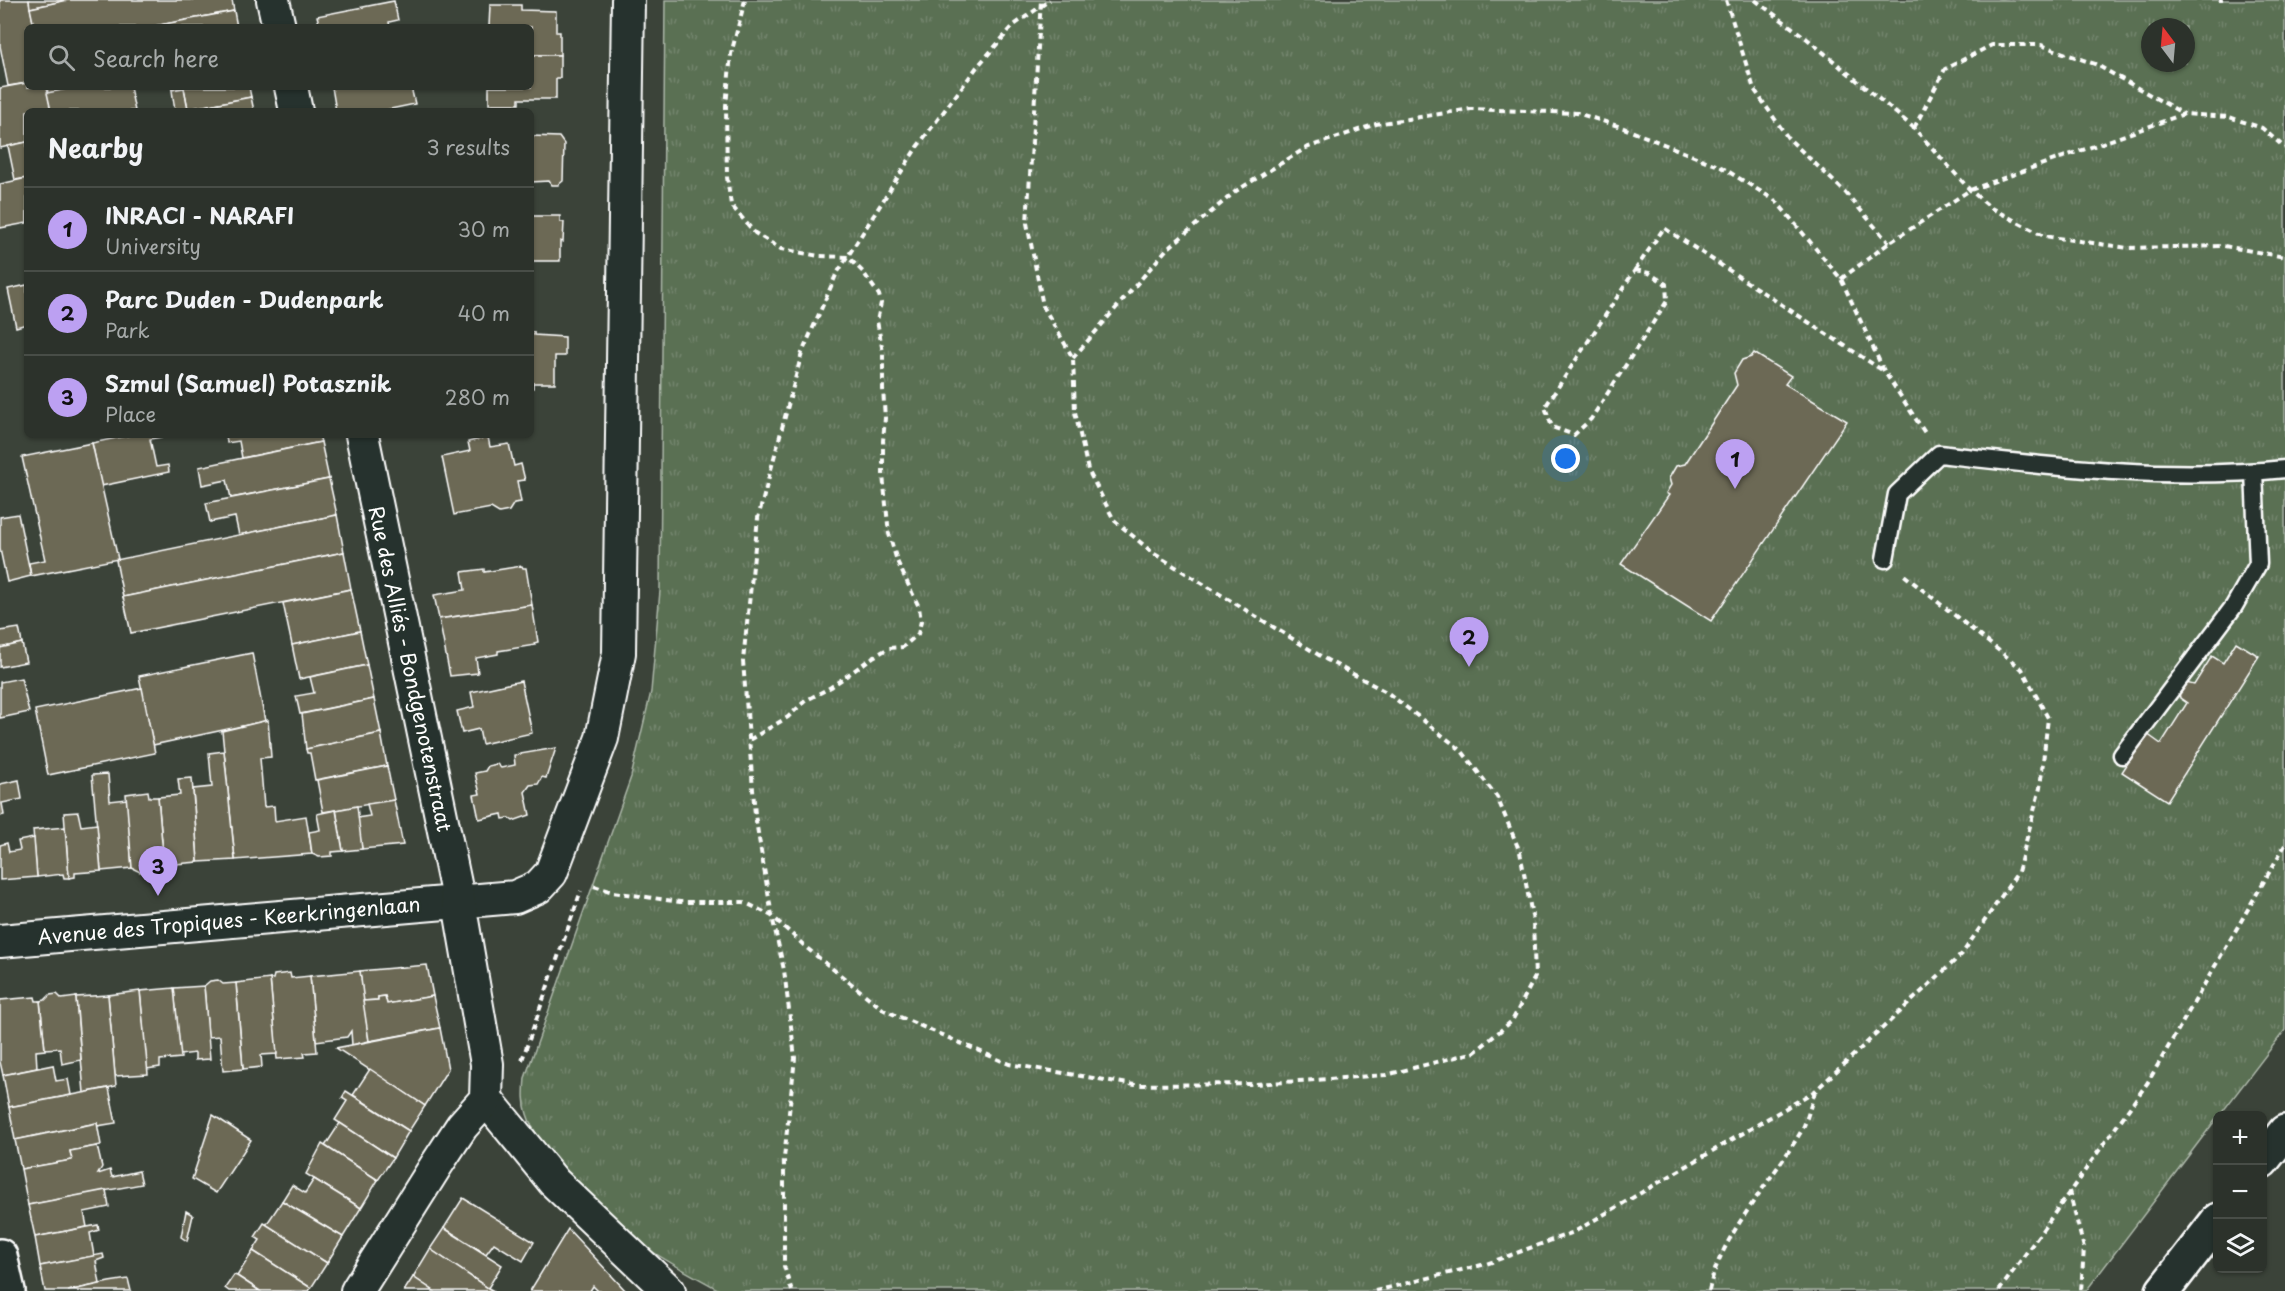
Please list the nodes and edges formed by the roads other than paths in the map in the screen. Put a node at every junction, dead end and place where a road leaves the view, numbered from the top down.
1 (273, 0) edge
2 (628, 0) edge
3 (278, 24) edge
4 (292, 90) edge
5 (295, 108) edge
6 (363, 438) edge
7 (2285, 469) edge
8 (2254, 472) junction
9 (1885, 559) road end
10 (2122, 755) dead end
11 (459, 903) junction
12 (0, 941) edge
13 (486, 1099) junction
14 (2213, 1225) edge
15 (0, 1256) edge
16 (8, 1291) edge
17 (357, 1291) edge
18 (669, 1291) edge
19 (2163, 1291) edge

1 - 3 street
2 - 11 street, Avenue des Tropiques - Keerkringenlaan
4 - 5 street
6 - 11 street, Rue des Alliés - Bondgenotenstraat
7 - 8 lane
8 - 9 lane
8 - 10 lane
11 - 12 street, Avenue des Tropiques - Keerkringenlaan
11 - 13 street, Rue des Alliés - Bondgenotenstraat
13 - 17 street
13 - 18 street
14 - 19 street
15 - 16 street

